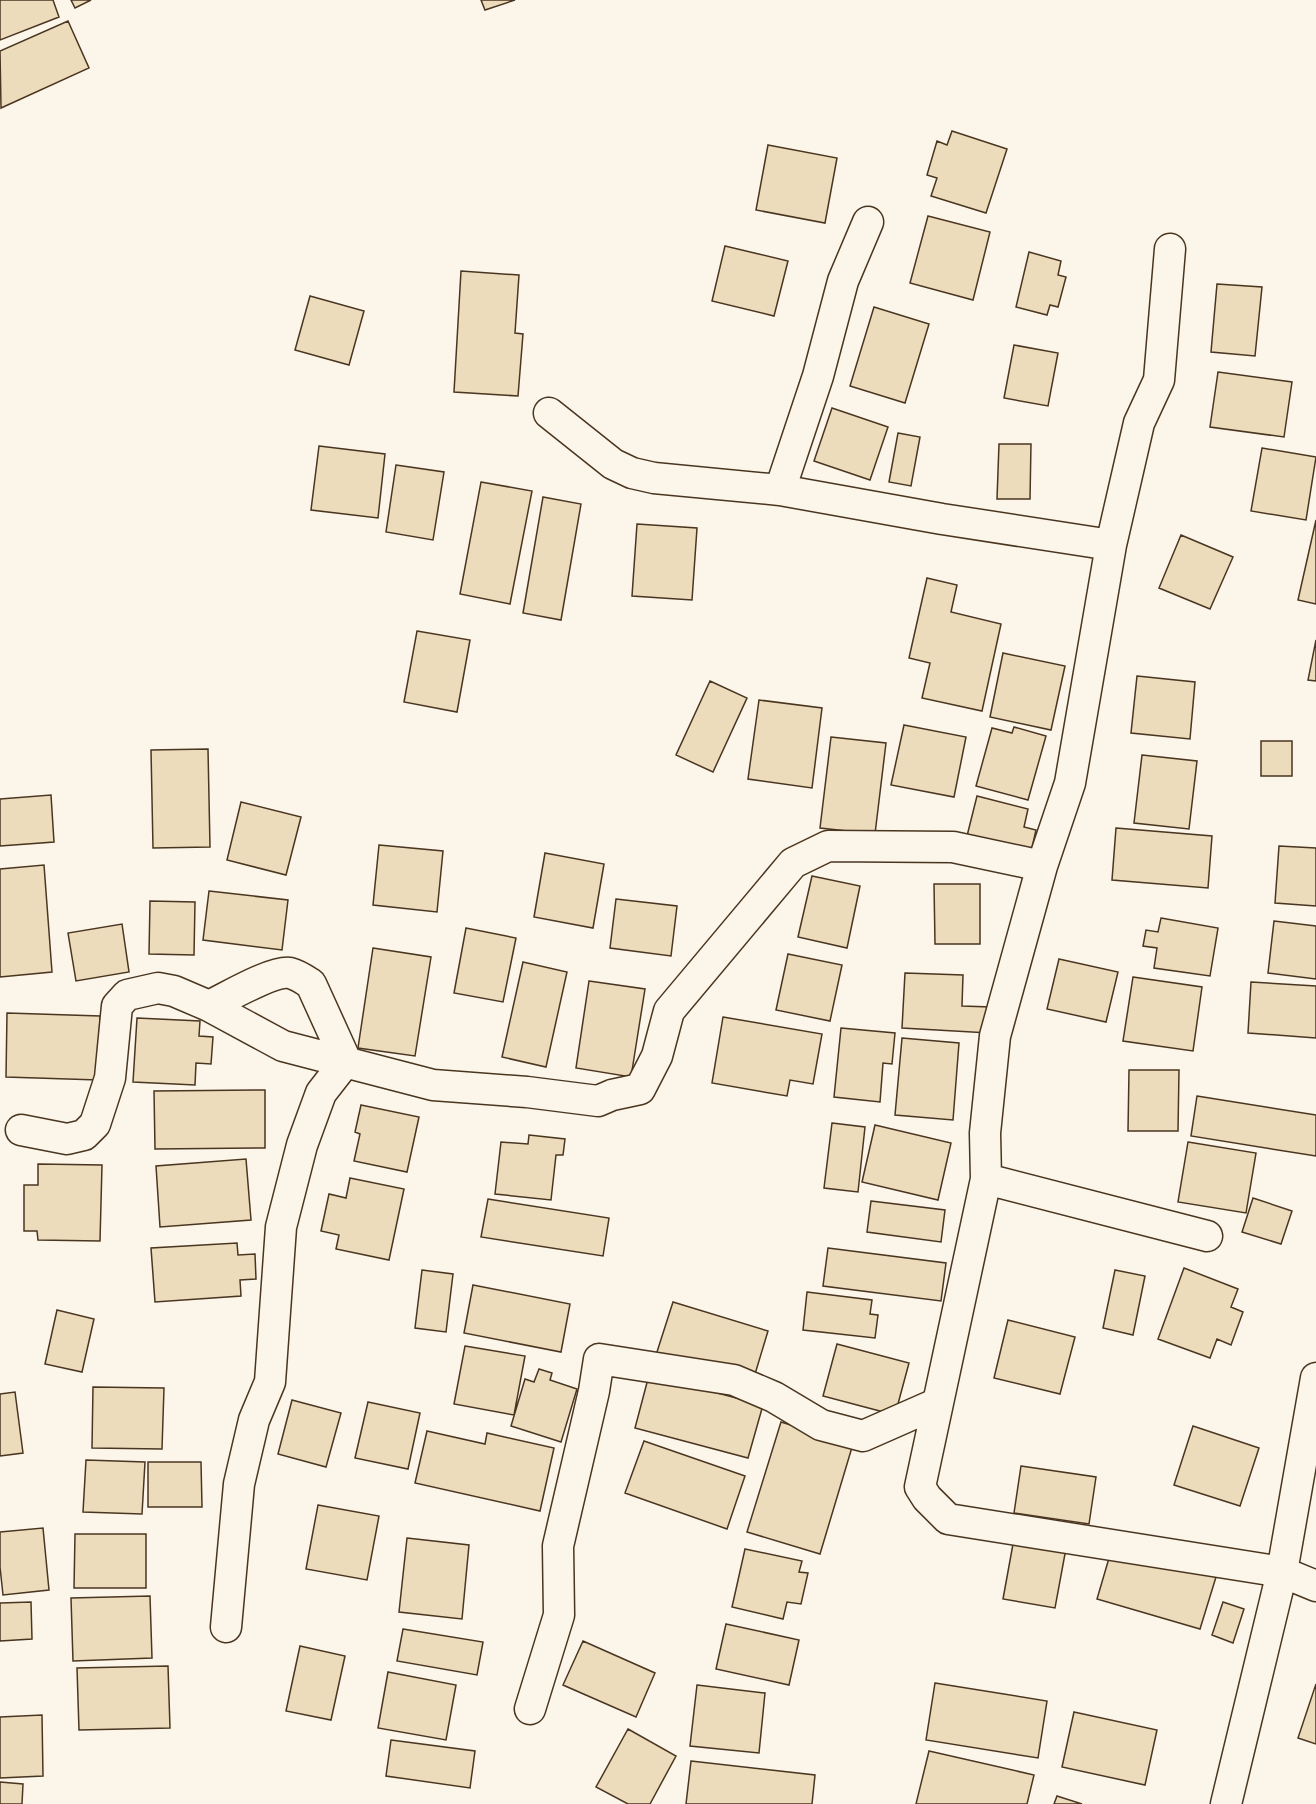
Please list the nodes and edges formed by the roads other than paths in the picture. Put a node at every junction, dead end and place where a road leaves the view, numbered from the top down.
1 (868, 222) dead end
2 (1170, 249) dead end
3 (549, 413) dead end
4 (780, 490) junction
5 (1111, 545) junction
6 (1042, 866) junction
7 (209, 1006) junction
8 (346, 1061) junction
9 (21, 1130) dead end
10 (986, 1179) junction
11 (1207, 1236) dead end
12 (1316, 1378) edge
13 (938, 1402) junction
14 (1282, 1572) junction
15 (1316, 1586) edge
16 (226, 1627) dead end
17 (530, 1709) dead end
18 (1226, 1804) edge

1 - 4 street
2 - 5 street
3 - 4 street
4 - 5 street
5 - 6 street
6 - 8 street
6 - 10 street
7 - 8 street
7 - 8 street
7 - 9 street
8 - 16 street
10 - 11 street
10 - 13 street
12 - 14 street
13 - 14 street
13 - 17 street
14 - 15 street
14 - 18 street

